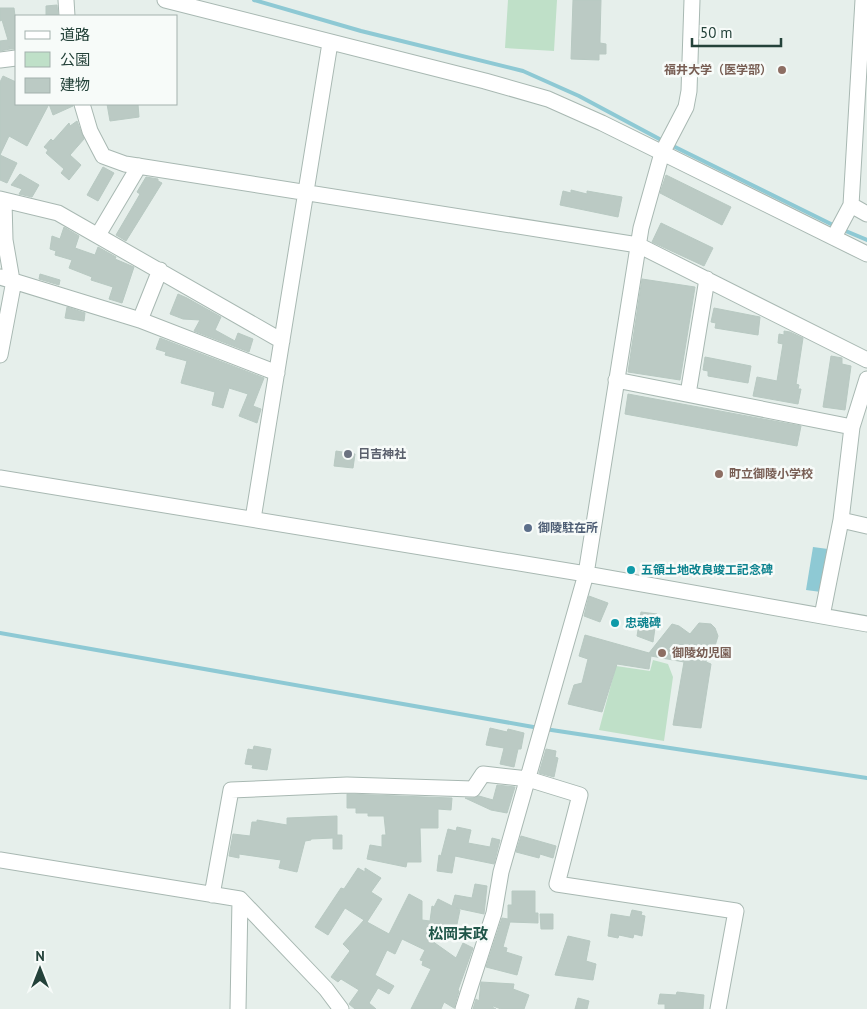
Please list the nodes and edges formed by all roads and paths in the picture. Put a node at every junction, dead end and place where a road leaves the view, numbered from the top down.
1 (66, 0) edge
2 (165, 0) edge
3 (692, 0) edge
4 (863, 0) edge
5 (67, 15) edge
6 (330, 43) junction
7 (15, 58) edge
8 (0, 60) edge
9 (82, 105) edge
10 (662, 153) junction
11 (139, 166) junction
12 (306, 193) junction
13 (2, 200) edge
14 (851, 205) junction
15 (867, 214) edge
16 (98, 235) junction
17 (834, 237) junction
18 (638, 246) junction
19 (867, 254) edge
20 (160, 270) junction
21 (6, 279) edge
22 (706, 279) junction
23 (140, 320) junction
24 (282, 341) junction
25 (0, 350) edge
26 (867, 360) edge
27 (277, 373) junction
28 (867, 379) edge
29 (616, 380) junction
30 (688, 394) junction
31 (852, 427) junction
32 (0, 478) edge
33 (253, 519) junction
34 (841, 520) junction
35 (867, 526) edge
36 (586, 574) junction
37 (822, 616) junction
38 (867, 624) edge
39 (528, 779) junction
40 (0, 860) edge
41 (212, 895) junction
42 (240, 899) junction
43 (238, 1009) edge
44 (341, 1009) edge
45 (463, 1009) edge
46 (718, 1009) edge

1 - 5 street
2 - 6 street
3 - 10 street
4 - 14 street
6 - 10 street
6 - 12 street
7 - 8 street
9 - 11 street
10 - 17 street
10 - 18 street
11 - 12 street
11 - 16 street
12 - 18 street
12 - 24 street
13 - 16 street
13 - 21 street
14 - 15 street
14 - 17 street
16 - 20 street
17 - 19 street
18 - 22 street
18 - 29 street
20 - 23 street
20 - 24 street
21 - 23 street
21 - 25 street
22 - 26 street
22 - 30 street
23 - 27 street
24 - 27 street
27 - 33 street
28 - 31 street
29 - 30 street
29 - 36 street
30 - 31 street
31 - 34 street
32 - 33 street
33 - 36 street
34 - 35 street
34 - 37 street
36 - 37 street
36 - 39 street
37 - 38 street
39 - 41 street
39 - 45 street
39 - 46 street
40 - 41 street
41 - 42 street
42 - 43 street
42 - 44 street

